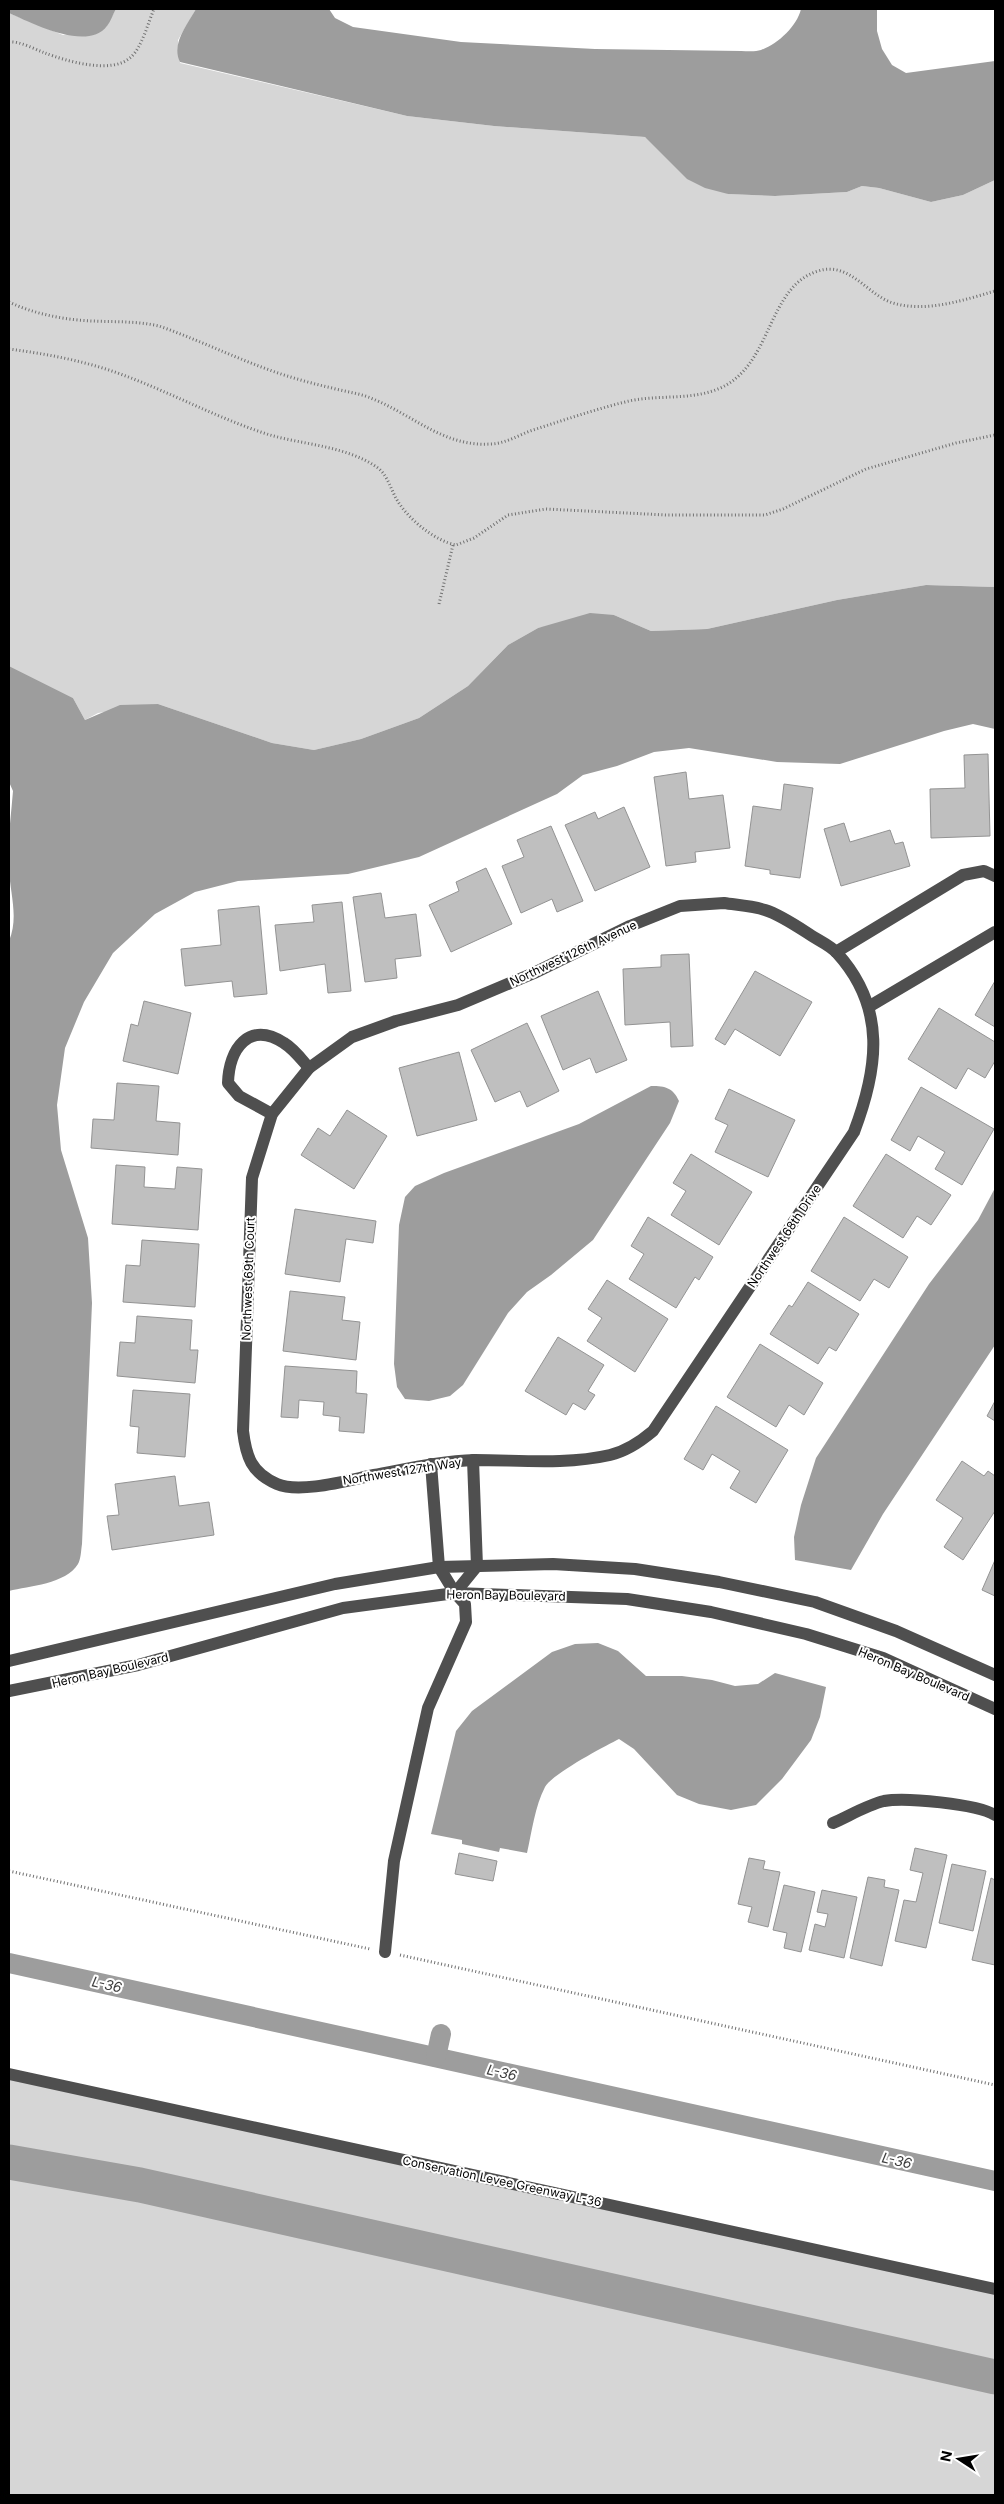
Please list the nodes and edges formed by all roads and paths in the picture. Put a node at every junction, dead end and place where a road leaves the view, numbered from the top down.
1 (154, 9) edge
2 (9, 42) edge
3 (995, 291) edge
4 (9, 302) edge
5 (9, 350) edge
6 (995, 436) edge
7 (453, 545) junction
8 (439, 604) dead end
9 (995, 876) edge
10 (995, 932) edge
11 (836, 952) junction
12 (856, 979) joint
13 (870, 1006) junction
14 (309, 1068) junction
15 (290, 1091) joint
16 (272, 1114) junction
17 (638, 1444) joint
18 (473, 1460) junction
19 (431, 1464) junction
20 (258, 1472) joint
21 (478, 1566) junction
22 (439, 1567) junction
23 (454, 1593) junction
24 (9, 1661) edge
25 (995, 1675) edge
26 (9, 1691) edge
27 (995, 1709) edge
28 (995, 1815) edge
29 (833, 1822) dead end
30 (9, 1871) edge
31 (385, 1952) junction
32 (9, 2074) edge
33 (995, 2085) edge
34 (995, 2289) edge

1 - 2 path
3 - 4 path
5 - 7 path
6 - 7 path
7 - 8 path
9 - 11 street
10 - 13 street
11 - 12 street, Northwest 126th Avenue
11 - 14 street, Northwest 126th Avenue
12 - 13 street, Northwest 68th Drive
13 - 17 street, Northwest 68th Drive
14 - 15 street, Northwest 126th Avenue
14 - 16 street
15 - 16 street, Northwest 69th Court
16 - 20 street, Northwest 69th Court
17 - 18 street, Northwest 127th Way
18 - 19 street, Northwest 127th Way
18 - 21 street
19 - 20 street, Northwest 127th Way
19 - 22 street
21 - 22 street
21 - 23 street
21 - 25 street
22 - 23 street
22 - 24 street
23 - 26 street, Heron Bay Boulevard
23 - 27 street, Heron Bay Boulevard
23 - 31 street
28 - 29 street
30 - 31 path
31 - 33 path
32 - 34 street, Conservation Levee Greenway L-36

